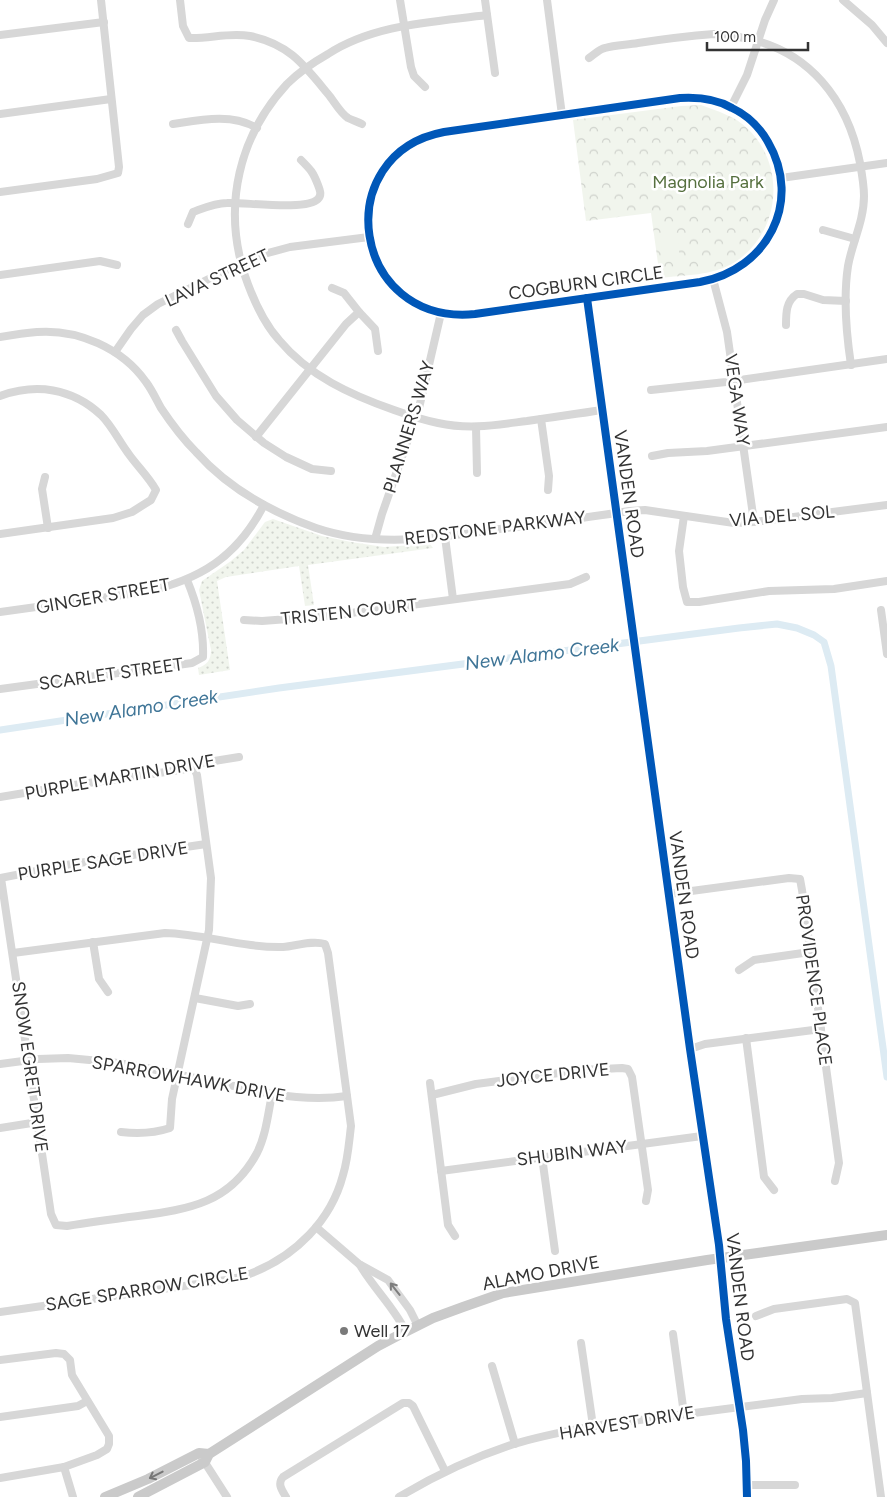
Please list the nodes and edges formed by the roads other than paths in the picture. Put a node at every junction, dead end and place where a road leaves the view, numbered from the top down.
1 (101, 0) edge
2 (180, 0) edge
3 (400, 0) edge
4 (485, 0) edge
5 (547, 0) edge
6 (774, 0) edge
7 (843, 0) edge
8 (487, 14) junction
9 (104, 22) junction
10 (405, 26) junction
11 (0, 35) edge
12 (758, 41) junction
13 (887, 43) edge
14 (589, 58) dead end
15 (306, 68) junction
16 (495, 73) dead end
17 (425, 87) dead end
18 (111, 99) junction
19 (731, 107) junction
20 (0, 114) edge
21 (562, 115) junction
22 (173, 124) dead end
23 (362, 124) dead end
24 (257, 128) junction
25 (301, 160) dead end
26 (887, 162) edge
27 (860, 166) junction
28 (781, 178) junction
29 (0, 192) edge
30 (234, 203) junction
31 (188, 224) dead end
32 (823, 230) dead end
33 (369, 237) junction
34 (855, 239) junction
35 (241, 263) junction
36 (117, 265) dead end
37 (0, 275) edge
38 (713, 280) junction
39 (332, 288) dead end
40 (587, 298) junction
41 (846, 301) junction
42 (359, 312) junction
43 (441, 313) junction
44 (786, 324) dead end
45 (176, 330) dead end
46 (0, 337) edge
47 (378, 351) dead end
48 (115, 352) junction
49 (887, 359) edge
50 (850, 365) junction
51 (310, 369) junction
52 (734, 381) junction
53 (651, 390) dead end
54 (0, 396) edge
55 (602, 410) junction
56 (416, 417) junction
57 (541, 418) junction
58 (476, 427) junction
59 (887, 427) edge
60 (256, 437) junction
61 (743, 446) junction
62 (652, 456) dead end
63 (331, 470) dead end
64 (477, 473) dead end
65 (45, 477) dead end
66 (548, 490) dead end
67 (264, 505) junction
68 (887, 505) edge
69 (617, 513) junction
70 (684, 516) junction
71 (754, 522) junction
72 (48, 528) junction
73 (0, 534) edge
74 (445, 537) junction
75 (375, 539) junction
76 (586, 577) dead end
77 (187, 580) junction
78 (887, 581) edge
79 (453, 599) junction
80 (881, 610) dead end
81 (0, 612) edge
82 (244, 620) dead end
83 (886, 645) edge
84 (887, 654) edge
85 (0, 689) edge
86 (239, 757) dead end
87 (194, 768) junction
88 (0, 797) edge
89 (206, 844) junction
90 (0, 878) edge
91 (669, 894) junction
92 (207, 938) junction
93 (93, 942) junction
94 (810, 952) junction
95 (13, 953) junction
96 (739, 970) dead end
97 (108, 992) dead end
98 (194, 998) junction
99 (250, 1004) dead end
100 (821, 1029) junction
101 (746, 1038) junction
102 (690, 1049) junction
103 (29, 1060) junction
104 (0, 1064) edge
105 (177, 1074) junction
106 (430, 1083) dead end
107 (272, 1094) junction
108 (432, 1095) junction
109 (348, 1096) junction
110 (38, 1122) junction
111 (0, 1128) edge
112 (122, 1132) dead end
113 (702, 1136) junction
114 (641, 1144) junction
115 (542, 1157) junction
116 (441, 1171) junction
117 (835, 1181) dead end
118 (774, 1190) dead end
119 (646, 1201) dead end
120 (316, 1227) junction
121 (887, 1235) edge
122 (455, 1236) dead end
123 (555, 1251) dead end
124 (720, 1258) junction
125 (359, 1264) junction
126 (0, 1312) edge
127 (756, 1316) dead end
128 (418, 1326) junction
129 (406, 1332) junction
130 (673, 1334) dead end
131 (581, 1343) dead end
132 (0, 1360) edge
133 (492, 1366) dead end
134 (867, 1393) junction
135 (87, 1401) junction
136 (740, 1406) junction
137 (684, 1414) junction
138 (0, 1417) edge
139 (593, 1426) junction
140 (515, 1444) junction
141 (204, 1456) junction
142 (64, 1467) junction
143 (445, 1471) junction
144 (0, 1478) edge
145 (747, 1485) junction
146 (795, 1485) dead end
147 (73, 1497) edge
148 (105, 1497) edge
149 (138, 1497) edge
150 (226, 1497) edge
151 (286, 1497) edge
152 (399, 1497) edge
153 (746, 1497) edge
154 (881, 1497) edge

1 - 9 street
2 - 15 street
3 - 10 street
4 - 8 street
5 - 21 street
6 - 12 street
7 - 13 street
8 - 10 street
8 - 16 street
9 - 11 street
9 - 18 street
10 - 15 street
10 - 17 street
12 - 14 street
12 - 19 street
12 - 27 street
15 - 23 street
15 - 24 street
18 - 20 street
18 - 29 street
19 - 21 street, COGBURN CIRCLE
19 - 28 street, COGBURN CIRCLE
21 - 33 street, COGBURN CIRCLE
22 - 24 street
24 - 30 street
25 - 30 street
26 - 27 street
27 - 28 street
27 - 34 street
28 - 38 street, COGBURN CIRCLE
30 - 31 street
30 - 35 street
32 - 34 street
33 - 35 street, LAVA STREET
33 - 43 street, COGBURN CIRCLE
34 - 41 street
35 - 48 street, LAVA STREET
35 - 51 street
36 - 37 street
38 - 40 street, COGBURN CIRCLE
38 - 52 street, VEGA WAY
39 - 42 street
40 - 43 street, COGBURN CIRCLE
40 - 55 street, VANDEN ROAD
41 - 44 street
41 - 50 street
42 - 47 street
42 - 51 street
43 - 56 street, PLANNERS WAY
45 - 60 street
46 - 48 street, REDSTONE PARKWAY
48 - 67 street, REDSTONE PARKWAY
49 - 50 street
50 - 52 street
51 - 56 street
51 - 60 street
52 - 53 street
52 - 61 street, VEGA WAY
54 - 72 street
55 - 57 street
55 - 69 street, VANDEN ROAD
56 - 58 street
56 - 75 street, PLANNERS WAY
57 - 58 street
57 - 66 street
58 - 64 street
59 - 61 street
60 - 63 street
61 - 62 street
61 - 71 street, VEGA WAY
65 - 72 street
67 - 75 street, REDSTONE PARKWAY
67 - 77 street, GINGER STREET
68 - 71 street, VIA DEL SOL
69 - 70 street, VIA DEL SOL
69 - 74 street, REDSTONE PARKWAY
69 - 91 street, VANDEN ROAD
70 - 71 street, VIA DEL SOL
70 - 78 street
72 - 73 street
74 - 75 street, REDSTONE PARKWAY
74 - 79 street
76 - 79 street, TRISTEN COURT
77 - 81 street, GINGER STREET
77 - 85 street, SCARLET STREET
79 - 82 street, TRISTEN COURT
80 - 83 street
83 - 84 street
86 - 87 street, PURPLE MARTIN DRIVE
87 - 88 street, PURPLE MARTIN DRIVE
87 - 89 street
89 - 90 street, PURPLE SAGE DRIVE
89 - 92 street
90 - 95 street, SNOW EGRET DRIVE
91 - 94 street, PROVIDENCE PLACE
91 - 102 street, VANDEN ROAD
92 - 93 street
92 - 98 street
92 - 109 street, SAGE SPARROW CIRCLE
93 - 95 street
93 - 97 street
94 - 96 street
94 - 100 street, PROVIDENCE PLACE
95 - 103 street, SNOW EGRET DRIVE
98 - 99 street
98 - 105 street
100 - 101 street
100 - 117 street, PROVIDENCE PLACE
101 - 102 street
101 - 118 street
102 - 113 street, VANDEN ROAD
103 - 104 street, SPARROWHAWK DRIVE
103 - 105 street, SPARROWHAWK DRIVE
103 - 110 street, SNOW EGRET DRIVE
105 - 107 street, SPARROWHAWK DRIVE
105 - 112 street
106 - 108 street
107 - 109 street, SPARROWHAWK DRIVE
107 - 110 street, SNOW EGRET DRIVE
108 - 114 street, JOYCE DRIVE
108 - 116 street
109 - 120 street, SAGE SPARROW CIRCLE
110 - 111 street
113 - 114 street, SHUBIN WAY
113 - 124 street, VANDEN ROAD
114 - 115 street, SHUBIN WAY
114 - 119 street
115 - 116 street, SHUBIN WAY
115 - 123 street
116 - 122 street
120 - 125 street
120 - 126 street, SAGE SPARROW CIRCLE
121 - 124 main road, ALAMO DRIVE
124 - 128 main road, ALAMO DRIVE
124 - 136 street, VANDEN ROAD
128 -> 125 street
125 - 129 street
127 - 134 street
128 - 129 main road, ALAMO DRIVE
129 - 141 main road, ALAMO DRIVE
130 - 137 street
131 - 139 street
132 - 135 street
133 - 140 street
134 - 136 street, HARVEST DRIVE
134 - 154 street
135 - 138 street
135 - 142 street
136 - 137 street, HARVEST DRIVE
136 - 145 street, VANDEN ROAD
137 - 139 street, HARVEST DRIVE
139 - 140 street, HARVEST DRIVE
140 - 143 street, HARVEST DRIVE
141 -> 148 main road, ALAMO DRIVE
141 - 149 main road, ALAMO DRIVE
141 - 150 street
142 - 144 street
142 - 147 street
143 - 151 street
143 - 152 street, HARVEST DRIVE
145 - 146 street
145 - 153 street, VANDEN ROAD

